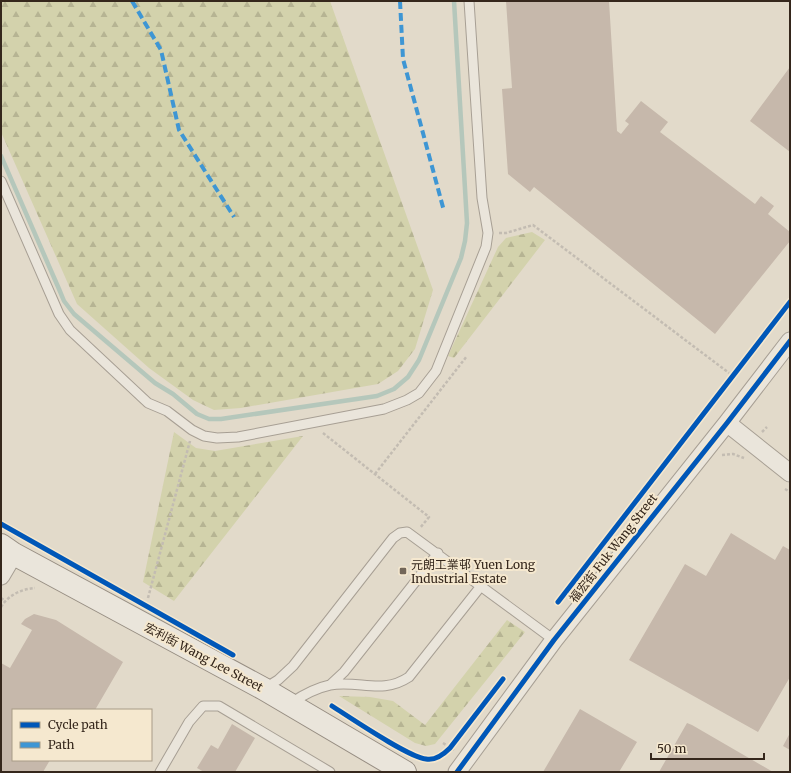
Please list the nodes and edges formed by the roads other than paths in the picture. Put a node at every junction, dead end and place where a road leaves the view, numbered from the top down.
1 (469, 1) edge
2 (1, 181) edge
3 (790, 341) edge
4 (727, 423) junction
5 (790, 473) edge
6 (7, 550) edge
7 (438, 553) junction
8 (1, 576) edge
9 (481, 586) junction
10 (554, 640) junction
11 (330, 685) junction
12 (264, 689) junction
13 (289, 704) junction
14 (160, 772) edge
15 (330, 772) edge
16 (405, 772) edge
17 (457, 772) edge

1 - 2 lane
3 - 4 street, 福宏街 Fuk Wang Street
4 - 5 street
4 - 10 street, 福宏街 Fuk Wang Street
6 - 8 street
6 - 12 street, 宏利街 Wang Lee Street
7 - 9 lane
7 - 11 lane
7 - 12 lane
9 - 10 lane
9 - 11 lane
10 - 17 street, 福宏街 Fuk Wang Street
11 - 13 lane
12 - 13 street, 宏利街 Wang Lee Street
13 - 16 street, 宏利街 Wang Lee Street
14 - 15 lane

